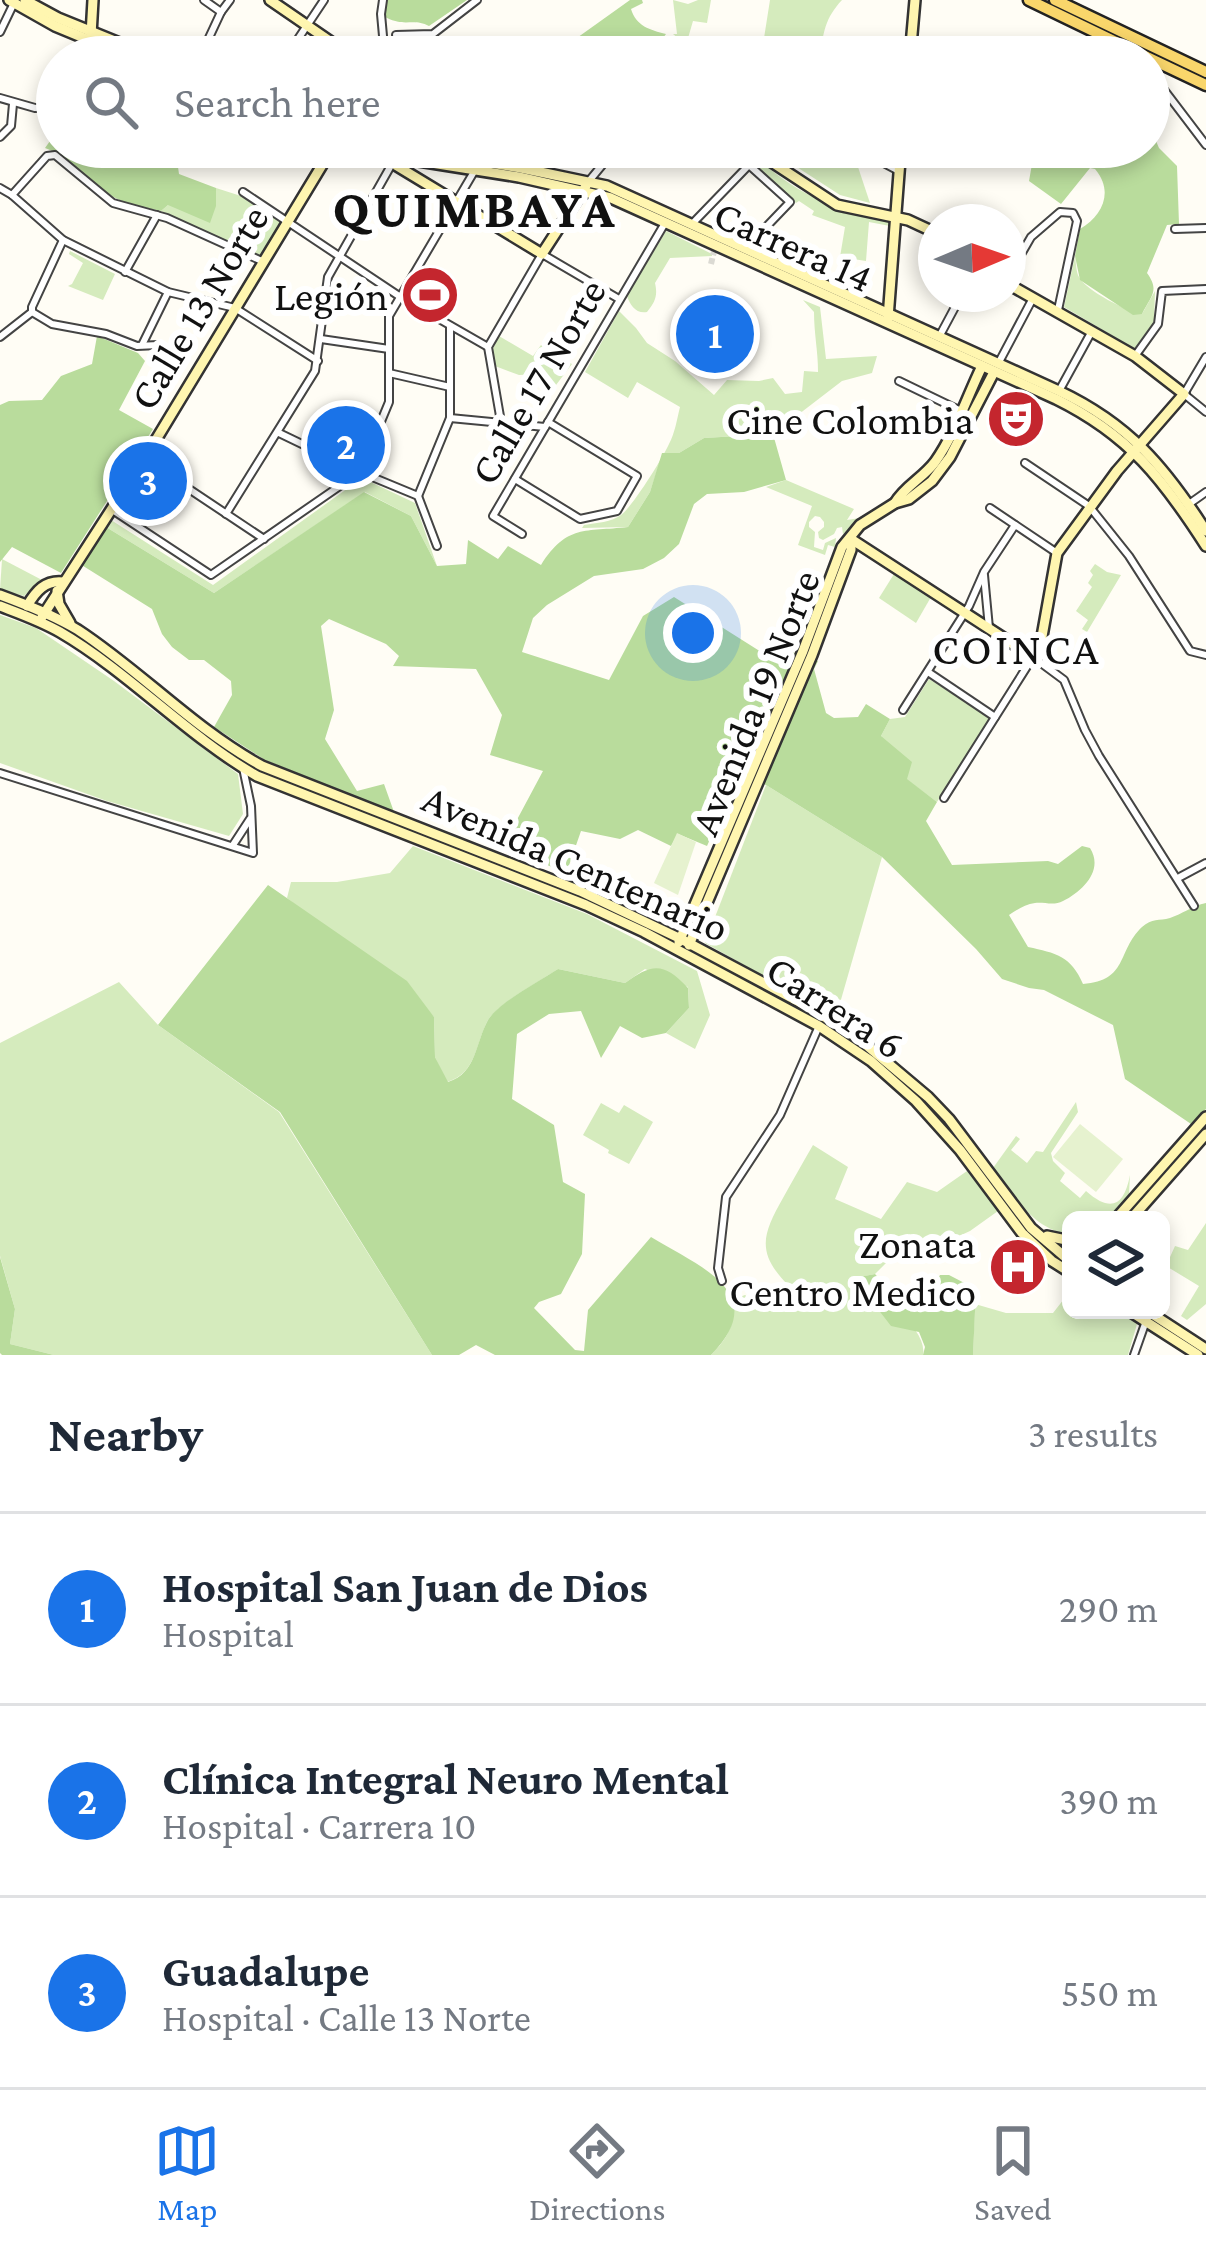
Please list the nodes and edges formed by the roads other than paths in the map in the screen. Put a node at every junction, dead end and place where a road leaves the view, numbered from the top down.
1 (93, 0) edge
2 (204, 0) edge
3 (230, 0) edge
4 (270, 0) edge
5 (324, 0) edge
6 (383, 0) edge
7 (477, 0) edge
8 (915, 0) edge
9 (1029, 0) edge
10 (16, 1) edge
11 (1060, 5) edge
12 (220, 12) junction
13 (305, 29) junction
14 (0, 32) edge
15 (396, 35) dead end
16 (91, 36) joint
17 (209, 36) edge
18 (300, 36) edge
19 (317, 36) edge
20 (383, 36) dead end
21 (912, 36) edge
22 (1114, 36) edge
23 (1170, 61) edge
24 (1170, 66) edge
25 (1206, 72) edge
26 (1206, 85) edge
27 (0, 98) edge
28 (1170, 98) edge
29 (13, 103) junction
30 (36, 108) edge
31 (0, 137) edge
32 (1206, 145) edge
33 (36, 167) edge
34 (71, 168) edge
35 (321, 168) edge
36 (384, 168) edge
37 (409, 168) edge
38 (464, 168) edge
39 (521, 168) edge
40 (600, 168) edge
41 (746, 168) edge
42 (752, 168) edge
43 (780, 168) edge
44 (893, 168) edge
45 (899, 168) edge
46 (475, 170) junction
47 (899, 171) junction
48 (586, 185) junction
49 (0, 188) edge
50 (243, 192) dead end
51 (12, 195) junction
52 (456, 201) junction
53 (157, 215) junction
54 (896, 218) junction
55 (668, 219) junction
56 (289, 223) junction
57 (691, 225) junction
58 (918, 226) edge
59 (1206, 228) edge
60 (1175, 229) dead end
61 (63, 240) junction
62 (1026, 246) edge
63 (745, 249) junction
64 (542, 254) junction
65 (339, 257) junction
66 (264, 262) junction
67 (125, 272) junction
68 (1206, 290) edge
69 (168, 292) junction
70 (1026, 292) edge
71 (399, 296) junction
72 (1033, 297) junction
73 (620, 299) junction
74 (236, 308) junction
75 (1058, 310) junction
76 (32, 311) junction
77 (952, 312) edge
78 (887, 318) junction
79 (450, 326) junction
80 (1092, 331) junction
81 (0, 337) edge
82 (939, 337) junction
83 (321, 339) junction
84 (142, 345) junction
85 (488, 347) junction
86 (389, 349) junction
87 (1135, 356) junction
88 (179, 358) dead end
89 (1205, 360) edge
90 (318, 362) junction
91 (991, 367) junction
92 (389, 373) junction
93 (899, 381) dead end
94 (450, 387) junction
95 (1059, 391) junction
96 (1184, 394) junction
97 (961, 411) junction
98 (1206, 412) edge
99 (450, 418) junction
100 (501, 422) junction
101 (547, 425) junction
102 (279, 433) junction
103 (1137, 448) junction
104 (144, 459) junction
105 (1024, 463) dead end
106 (360, 472) junction
107 (515, 479) junction
108 (1206, 492) edge
109 (418, 496) junction
110 (895, 503) junction
111 (1089, 506) junction
112 (1185, 506) junction
113 (990, 508) dead end
114 (111, 509) junction
115 (226, 514) junction
116 (1016, 525) junction
117 (1206, 531) edge
118 (522, 534) dead end
119 (264, 538) junction
120 (851, 539) junction
121 (437, 546) dead end
122 (1206, 547) edge
123 (1058, 553) junction
124 (984, 572) junction
125 (60, 586) junction
126 (0, 595) edge
127 (0, 606) edge
128 (27, 606) junction
129 (964, 614) junction
130 (42, 616) junction
131 (74, 628) junction
132 (989, 630) junction
133 (1206, 655) edge
134 (1033, 657) junction
135 (928, 672) junction
136 (903, 710) dead end
137 (994, 717) junction
138 (243, 768) junction
139 (0, 773) edge
140 (944, 798) dead end
141 (252, 816) junction
142 (233, 845) junction
143 (1206, 862) edge
144 (1176, 879) junction
145 (1194, 906) dead end
146 (683, 946) junction
147 (819, 1027) junction
148 (887, 1067) junction
149 (1204, 1124) edge
150 (1123, 1211) edge
151 (1137, 1211) edge
152 (1031, 1228) junction
153 (1062, 1239) edge
154 (1062, 1254) edge
155 (1062, 1266) edge
156 (722, 1281) dead end
157 (1145, 1319) edge
158 (1150, 1319) edge
159 (1151, 1319) edge
160 (1206, 1349) edge
161 (1134, 1355) edge
162 (1198, 1355) edge

1 - 16 main road
2 - 12 street
3 - 12 street
4 - 13 main road
5 - 13 street
6 - 20 street
7 - 15 street
8 - 21 main road
9 - 11 main road
10 - 14 street
10 - 16 main road
11 - 22 main road
12 - 17 street
13 - 18 street
13 - 19 main road
23 - 25 main road
24 - 26 main road
27 - 29 street
28 - 32 street
29 - 30 street
29 - 31 street
33 - 51 street
34 - 53 street
35 - 56 main road, Calle 13 Norte
36 - 65 street
37 - 52 main road
38 - 46 main road, Carrera 14
39 - 48 main road, Carrera 14
40 - 48 street
41 - 57 street
42 - 63 street
43 - 54 main road
44 - 47 street
45 - 47 main road
46 - 48 main road, Carrera 14
46 - 52 street
47 - 54 main road
48 - 55 main road, Carrera 14
48 - 64 main road
49 - 51 street
50 - 56 street
51 - 61 street
52 - 64 main road
52 - 71 street
53 - 66 street
53 - 67 street
54 - 58 main road
54 - 78 main road
55 - 57 main road, Carrera 14
55 - 73 street, Calle 17 Norte
55 - 78 main road, Carrera 14
56 - 65 street
56 - 66 main road, Calle 13 Norte
57 - 63 main road, Carrera 14
59 - 60 street
61 - 67 street
61 - 76 street
62 - 75 street
63 - 78 main road, Carrera 14
64 - 73 street
64 - 85 street
65 - 71 street
65 - 83 street
66 - 74 main road, Calle 13 Norte
67 - 69 street
68 - 87 street
69 - 74 street
69 - 84 street
70 - 72 main road
71 - 79 street
71 - 86 street
72 - 75 main road
72 - 91 street
73 - 101 street, Calle 17 Norte
74 - 90 street
74 - 104 main road, Calle 13 Norte
75 - 80 main road
76 - 81 street
76 - 84 street
77 - 82 street
78 - 82 main road, Carrera 14
78 - 91 main road, Carrera 14
79 - 85 street
79 - 94 street
80 - 87 main road
80 - 95 street
82 - 91 main road, Carrera 14
83 - 86 street
83 - 90 street
84 - 88 street
85 - 100 street
86 - 92 street
87 - 96 main road
89 - 96 street
90 - 102 street
91 - 95 main road, Carrera 14
91 - 97 main road, Avenida 19 Norte
91 - 103 main road, Carrera 14
91 - 110 main road, Avenida 19 Norte
92 - 94 street
92 - 106 street
93 - 97 street
94 - 99 street
95 - 103 main road, Carrera 14
96 - 98 street
96 - 103 main road
97 - 110 main road, Avenida 19 Norte
99 - 100 street
99 - 109 street
100 - 101 street
101 - 107 street, Calle 17 Norte
101 - 107 street
102 - 106 street
102 - 115 street
103 - 111 main road
103 - 112 main road, Carrera 14
104 - 114 main road, Calle 13 Norte
104 - 115 street
105 - 111 street
106 - 109 street
106 - 119 street
107 - 118 street, Calle 17 Norte
108 - 112 street
109 - 121 street
110 - 120 main road, Avenida 19 Norte
111 - 123 main road
111 - 133 street
112 - 117 main road, Carrera 14
112 - 122 main road, Carrera 14
113 - 116 street
114 - 119 street
114 - 125 main road, Calle 13 Norte
115 - 119 street
116 - 123 street
116 - 124 street
120 - 129 main road
120 - 146 main road, Avenida 19 Norte
123 - 134 main road
124 - 129 street
124 - 132 street
125 - 128 main road
125 - 130 main road, Calle 13 Norte
125 - 131 main road
126 - 128 main road, Avenida Centenario
127 - 130 main road, Carrera 6
128 - 130 main road, Avenida Centenario
129 - 132 main road
129 - 135 street
130 - 131 main road, Avenida Centenario
130 - 138 main road, Carrera 6
131 - 146 main road, Avenida Centenario
132 - 134 main road
134 - 137 street
134 - 144 street
135 - 136 street
135 - 137 street
137 - 140 street
138 - 141 street
138 - 146 main road, Carrera 6
139 - 142 street
141 - 142 street
141 - 142 street
143 - 144 street
144 - 145 street
146 - 147 main road, Carrera 6
146 - 148 main road, Avenida Centenario
147 - 148 main road, Carrera 6
147 - 156 street
148 - 152 main road, Avenida Centenario
148 - 155 main road, Carrera 6
149 - 150 main road
149 - 151 main road
152 - 153 main road
152 - 154 main road, Avenida Centenario
157 - 161 street
158 - 162 main road
159 - 160 main road

